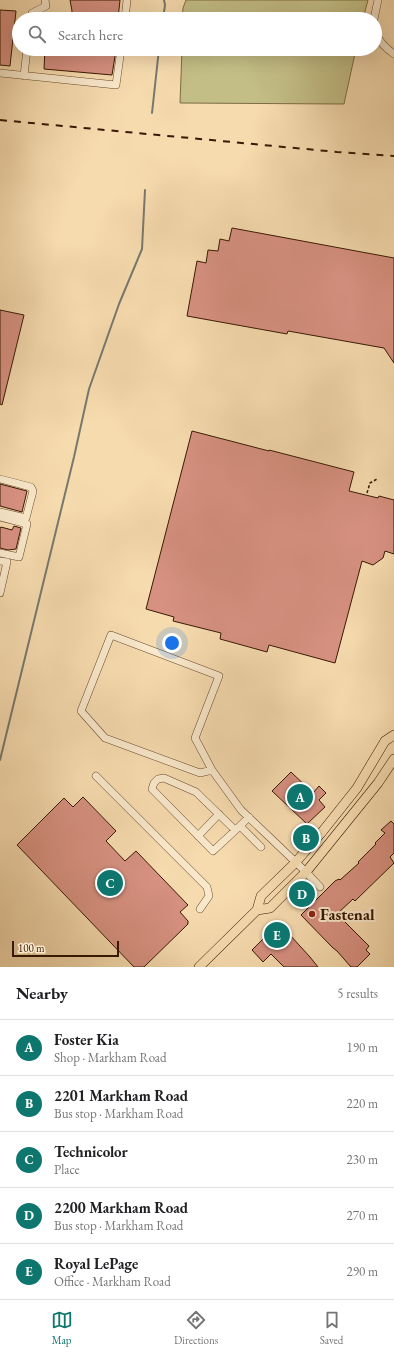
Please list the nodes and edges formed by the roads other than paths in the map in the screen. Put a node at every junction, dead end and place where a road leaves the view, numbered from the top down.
1 (45, 0) edge
2 (128, 0) edge
3 (378, 0) edge
4 (34, 12) edge
5 (126, 12) edge
6 (375, 12) edge
7 (382, 44) edge
8 (394, 54) edge
9 (26, 56) edge
10 (120, 56) edge
11 (0, 73) edge
12 (24, 76) junction
13 (0, 479) edge
14 (0, 512) edge
15 (0, 517) edge
16 (0, 553) edge
17 (0, 560) edge
18 (0, 593) edge
19 (394, 735) edge
20 (394, 758) edge
21 (212, 770) junction
22 (96, 776) dead end
23 (219, 814) junction
24 (249, 817) junction
25 (238, 828) junction
26 (198, 836) junction
27 (261, 847) dead end
28 (295, 863) junction
29 (306, 872) junction
30 (320, 887) dead end
31 (200, 909) dead end
32 (257, 910) junction
33 (199, 967) edge

1 - 4 lane
2 - 5 lane
3 - 6 lane
7 - 8 lane
9 - 12 lane
10 - 12 lane
11 - 12 lane
13 - 14 lane
15 - 16 lane
17 - 18 lane
19 - 28 main road
20 - 29 main road
21 - 21 lane
21 - 24 lane
22 - 31 lane
23 - 25 lane
23 - 26 lane
23 - 26 lane
24 - 25 lane
24 - 28 lane
25 - 26 lane
25 - 27 lane
28 - 29 lane
28 - 32 main road
29 - 30 lane
29 - 32 main road
32 - 33 main road

